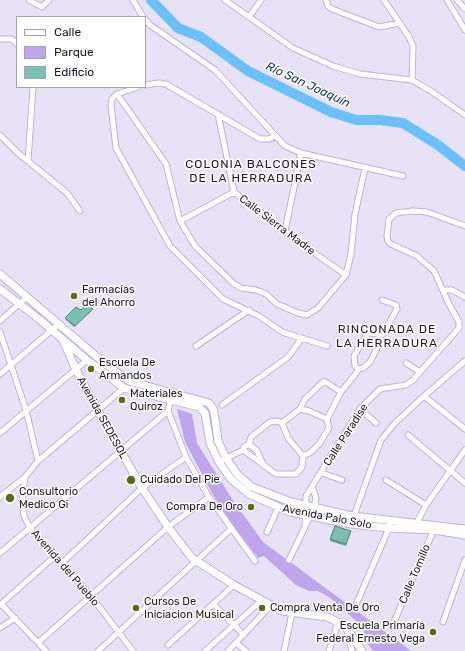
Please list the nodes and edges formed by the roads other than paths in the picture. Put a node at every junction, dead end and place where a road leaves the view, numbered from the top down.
1 (29, 0) edge
2 (49, 0) edge
3 (133, 0) edge
4 (224, 0) edge
5 (260, 0) edge
6 (326, 0) edge
7 (384, 0) edge
8 (447, 0) edge
9 (457, 0) edge
10 (465, 9) edge
11 (141, 16) edge
12 (249, 17) junction
13 (146, 21) edge
14 (463, 22) edge
15 (400, 23) junction
16 (465, 30) edge
17 (0, 38) edge
18 (16, 43) edge
19 (412, 80) junction
20 (146, 85) edge
21 (33, 88) edge
22 (135, 88) edge
23 (116, 94) junction
24 (218, 114) junction
25 (465, 115) edge
26 (0, 135) edge
27 (275, 136) junction
28 (301, 153) junction
29 (28, 161) junction
30 (365, 168) junction
31 (403, 176) dead end
32 (234, 192) junction
33 (80, 211) dead end
34 (180, 222) junction
35 (465, 226) edge
36 (284, 231) junction
37 (0, 274) edge
38 (346, 275) junction
39 (0, 289) edge
40 (442, 290) junction
41 (27, 297) junction
42 (465, 297) edge
43 (382, 300) dead end
44 (19, 304) junction
45 (249, 310) junction
46 (0, 321) edge
47 (58, 325) junction
48 (52, 330) junction
49 (0, 332) edge
50 (378, 335) junction
51 (302, 338) junction
52 (63, 340) junction
53 (196, 346) dead end
54 (327, 346) dead end
55 (87, 360) junction
56 (465, 361) edge
57 (406, 363) dead end
58 (11, 365) junction
59 (358, 369) junction
60 (76, 370) junction
61 (420, 372) junction
62 (0, 374) edge
63 (124, 388) junction
64 (341, 392) junction
65 (424, 396) junction
66 (171, 400) junction
67 (222, 405) dead end
68 (300, 409) junction
69 (26, 410) junction
70 (360, 410) junction
71 (98, 411) junction
72 (168, 411) junction
73 (327, 419) junction
74 (282, 423) junction
75 (376, 423) dead end
76 (465, 429) edge
77 (0, 433) edge
78 (408, 435) dead end
79 (249, 444) junction
80 (243, 450) junction
81 (465, 450) edge
82 (121, 452) junction
83 (303, 456) junction
84 (186, 457) junction
85 (226, 458) junction
86 (38, 461) junction
87 (219, 462) junction
88 (265, 467) junction
89 (450, 472) junction
90 (322, 473) junction
91 (25, 476) junction
92 (342, 480) dead end
93 (386, 480) dead end
94 (465, 483) edge
95 (312, 486) junction
96 (142, 488) junction
97 (0, 497) edge
98 (209, 497) junction
99 (305, 505) junction
100 (426, 505) junction
101 (278, 508) junction
102 (314, 508) junction
103 (308, 515) junction
104 (351, 520) junction
105 (390, 520) junction
106 (415, 526) junction
107 (168, 527) junction
108 (435, 527) junction
109 (30, 528) junction
110 (390, 528) junction
111 (231, 529) junction
112 (465, 529) edge
113 (267, 532) dead end
114 (465, 535) edge
115 (0, 554) edge
116 (54, 557) junction
117 (289, 560) dead end
118 (465, 560) edge
119 (195, 561) junction
120 (256, 561) dead end
121 (61, 564) junction
122 (234, 585) junction
123 (90, 596) junction
124 (262, 600) junction
125 (1, 604) edge
126 (213, 604) junction
127 (271, 605) junction
128 (355, 607) dead end
129 (292, 613) junction
130 (15, 618) junction
131 (338, 622) junction
132 (443, 622) dead end
133 (393, 624) dead end
134 (235, 625) junction
135 (346, 627) junction
136 (0, 628) edge
137 (118, 633) junction
138 (244, 635) junction
139 (39, 642) junction
140 (236, 642) junction
141 (168, 645) dead end
142 (46, 651) edge
143 (98, 651) edge
144 (134, 651) edge
145 (206, 651) edge
146 (228, 651) edge
147 (246, 651) edge
148 (284, 651) edge
149 (329, 651) edge
150 (352, 651) edge
151 (362, 651) edge

1 - 2 street
3 - 11 street
4 - 12 street
5 - 12 street
6 - 15 street
7 - 15 street
8 - 14 street
9 - 10 street
12 - 19 street
13 - 27 street
14 - 16 street
15 - 19 street
17 - 18 street
19 - 25 street
20 - 24 street
21 - 29 street
22 - 23 street
23 - 34 street
23 - 45 street
24 - 27 street
24 - 32 street, Calle Sierra Madre
26 - 29 street
27 - 28 street
28 - 30 street
28 - 36 street
29 - 33 street
30 - 31 street
30 - 38 street
32 - 34 street
32 - 36 street, Calle Sierra Madre
34 - 38 street
35 - 40 street
36 - 38 street, Calle Sierra Madre
37 - 41 main road
39 - 44 main road, Avenida Palo Solo
40 - 42 street
40 - 61 street, Calle Paradise
41 - 44 street
41 - 47 main road
43 - 50 street
44 - 46 street
44 - 48 main road, Avenida Palo Solo
45 - 51 street
45 - 53 street
47 - 48 street
47 - 52 main road, Avenida SEDESOL
47 - 85 main road, Avenida Palo Solo
48 - 52 main road, Avenida Palo Solo
48 - 58 street
49 - 58 street
50 - 59 street
50 - 59 street
51 - 54 street
51 - 67 street
52 - 55 main road, Avenida Palo Solo
52 - 60 main road, Avenida SEDESOL
55 - 60 street
55 - 63 main road, Avenida Palo Solo
56 - 65 street
57 - 61 street
58 - 62 street
58 - 69 street
59 - 64 street
60 - 69 street
60 - 71 main road, Avenida SEDESOL
61 - 70 street, Calle Paradise
63 - 66 main road, Avenida Palo Solo
63 - 71 street
64 - 68 street
64 - 73 street
65 - 76 street
65 - 104 street
66 - 72 street
66 - 87 main road, Avenida Palo Solo
68 - 73 street
68 - 74 street
69 - 77 street
69 - 86 street
70 - 75 street
70 - 90 street, Calle Paradise
71 - 82 main road, Avenida SEDESOL
71 - 86 street
72 - 82 street
72 - 84 street
73 - 83 street
74 - 79 street
74 - 83 street
78 - 89 street
79 - 80 street
79 - 88 street
80 - 85 street
80 - 88 street
81 - 89 street
82 - 96 main road, Avenida SEDESOL
82 - 109 street
83 - 88 street
84 - 96 street
84 - 98 street
85 - 87 street
85 - 99 main road, Avenida Palo Solo
86 - 91 street
87 - 101 main road, Avenida Palo Solo
89 - 94 street
89 - 100 street
90 - 92 street
90 - 95 street, Calle Paradise
91 - 97 street
91 - 109 street, Avenida del Pueblo
93 - 100 street
95 - 99 street, Calle Paradise
95 - 102 street
96 - 107 main road, Avenida SEDESOL
96 - 121 street
98 - 107 street
98 - 111 street
99 - 102 main road, Avenida Palo Solo
99 - 103 street, Calle Paradise
100 - 106 street
101 - 103 main road, Avenida Palo Solo
101 - 113 street
102 - 103 street
102 - 104 main road, Avenida Palo Solo
103 - 104 main road, Avenida Palo Solo
103 - 117 street, Calle Paradise
104 - 105 main road, Avenida Palo Solo
104 - 110 main road, Avenida Palo Solo
105 - 106 main road, Avenida Palo Solo
105 - 110 street
106 - 108 main road, Avenida Palo Solo
106 - 110 main road, Avenida Palo Solo
107 - 119 main road, Avenida SEDESOL
107 - 123 street
108 - 112 main road, Avenida Palo Solo
108 - 114 main road, Avenida Palo Solo
108 - 133 street, Calle Tomillo
109 - 115 street
109 - 116 street, Avenida del Pueblo
110 - 128 street
111 - 119 street
111 - 120 street
116 - 121 street, Avenida del Pueblo
116 - 125 street
118 - 132 street
119 - 122 main road, Avenida SEDESOL
119 - 137 street
121 - 123 street, Avenida del Pueblo
122 - 124 main road, Avenida SEDESOL
122 - 126 street
123 - 137 street, Avenida del Pueblo
123 - 139 street
124 - 127 main road, Avenida SEDESOL
124 - 134 street
125 - 130 street
126 - 134 street
126 - 141 street
127 - 129 main road, Avenida SEDESOL
127 - 138 street
129 - 131 main road, Avenida SEDESOL
129 - 148 street
130 - 136 street
130 - 139 street
131 - 135 main road, Avenida SEDESOL
131 - 149 street
134 - 138 street
134 - 145 street
135 - 150 street
135 - 151 main road, Avenida SEDESOL
137 - 143 street
137 - 144 street, Avenida del Pueblo
138 - 140 street
139 - 142 street
140 - 146 street
140 - 147 street

